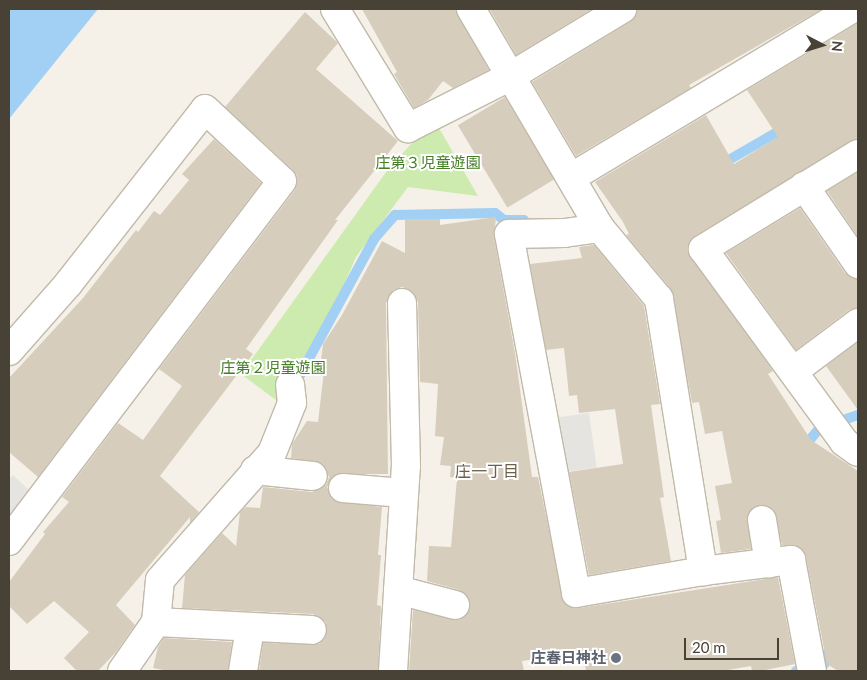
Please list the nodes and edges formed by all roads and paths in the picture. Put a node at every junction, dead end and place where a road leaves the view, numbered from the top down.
1 (335, 9) edge
2 (471, 9) edge
3 (622, 9) edge
4 (852, 9) edge
5 (511, 76) junction
6 (858, 154) edge
7 (572, 177) junction
8 (804, 186) junction
9 (600, 228) junction
10 (858, 264) edge
11 (402, 304) dead end
12 (858, 323) edge
13 (9, 351) edge
14 (794, 370) junction
15 (291, 394) dead end
16 (858, 452) edge
17 (255, 470) junction
18 (313, 476) dead end
19 (343, 488) dead end
20 (403, 493) junction
21 (762, 520) dead end
22 (9, 541) edge
23 (769, 563) junction
24 (703, 571) junction
25 (398, 590) junction
26 (455, 606) dead end
27 (156, 622) junction
28 (250, 628) junction
29 (312, 630) dead end
30 (810, 659) edge
31 (122, 671) edge
32 (243, 671) edge
33 (393, 671) edge

1 - 5 street
2 - 5 street
3 - 5 street
4 - 7 street
5 - 7 street
6 - 8 street
7 - 9 street
8 - 10 street
8 - 14 street
9 - 24 street
9 - 24 street
11 - 20 street
12 - 14 street
13 - 22 street
14 - 16 street
15 - 17 street
17 - 18 street
17 - 27 street
19 - 20 street
20 - 25 street
21 - 23 street
23 - 24 street
23 - 30 street
25 - 26 street
25 - 33 street
27 - 28 street
27 - 31 street
28 - 29 street
28 - 32 street

